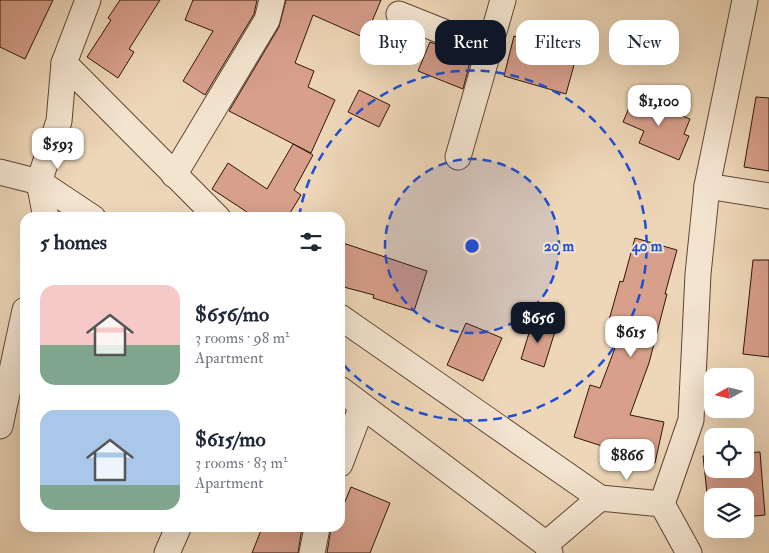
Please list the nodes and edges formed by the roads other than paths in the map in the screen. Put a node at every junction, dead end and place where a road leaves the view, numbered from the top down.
1 (88, 0) edge
2 (272, 0) edge
3 (503, 0) edge
4 (745, 0) edge
5 (398, 14) dead end
6 (497, 20) edge
7 (435, 29) edge
8 (64, 63) junction
9 (485, 65) edge
10 (458, 157) dead end
11 (0, 172) edge
12 (174, 175) junction
13 (39, 182) junction
14 (708, 186) junction
15 (769, 196) edge
16 (45, 212) edge
17 (84, 212) edge
18 (212, 212) edge
19 (345, 320) edge
20 (20, 333) edge
21 (345, 394) edge
22 (362, 406) junction
23 (0, 426) edge
24 (345, 451) edge
25 (600, 498) junction
26 (662, 504) junction
27 (176, 532) edge
28 (316, 532) edge
29 (548, 549) edge
30 (167, 553) edge
31 (312, 553) edge
32 (689, 553) edge

1 - 8 street
2 - 12 street
3 - 6 street
4 - 14 street
5 - 7 street
8 - 12 street
8 - 13 street
9 - 10 street
11 - 13 street
12 - 18 street
13 - 16 street
13 - 17 street
14 - 15 street
14 - 26 street
19 - 25 street
20 - 23 street
21 - 22 street
22 - 24 street
22 - 29 street
25 - 26 street
25 - 29 street
26 - 32 street
27 - 30 street
28 - 31 street

